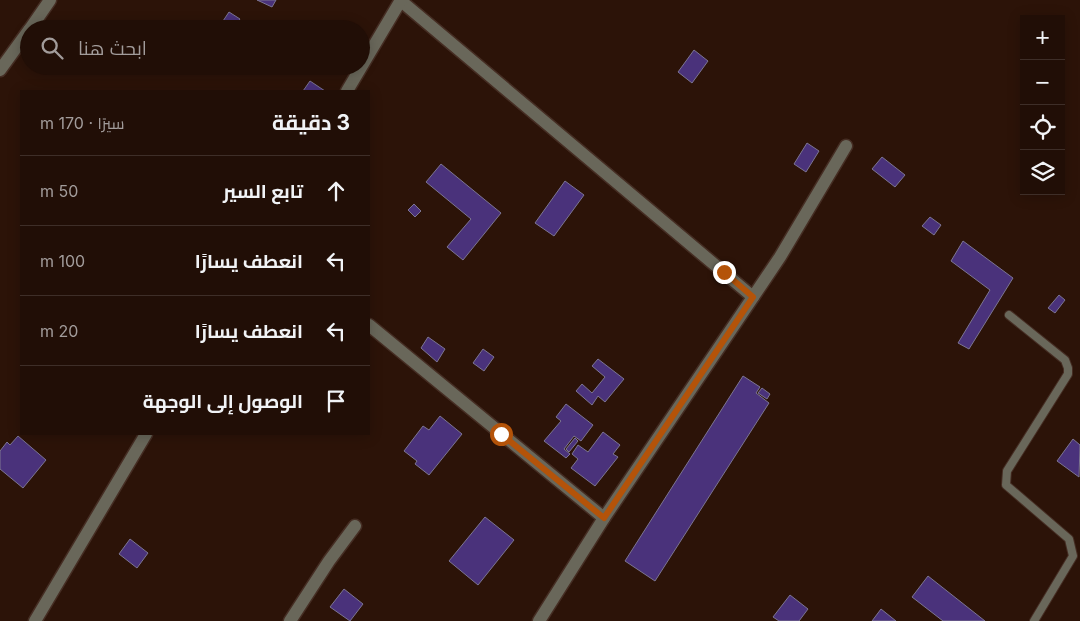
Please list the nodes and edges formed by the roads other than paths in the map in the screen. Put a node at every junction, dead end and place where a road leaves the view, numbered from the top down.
1 (50, 0) edge
2 (401, 1) edge
3 (36, 20) edge
4 (20, 42) edge
5 (370, 53) edge
6 (0, 70) edge
7 (357, 75) edge
8 (348, 90) edge
9 (846, 146) dead end
10 (753, 297) junction
11 (1009, 316) dead end
12 (370, 326) edge
13 (145, 435) edge
14 (604, 518) junction
15 (354, 526) dead end
16 (35, 621) edge
17 (290, 621) edge
18 (539, 621) edge
19 (1034, 621) edge

1 - 3 street
2 - 5 street
2 - 10 street
4 - 6 street
7 - 8 street
9 - 10 street
10 - 14 street
11 - 19 lane
12 - 14 street
13 - 16 street
14 - 18 street
15 - 17 street

